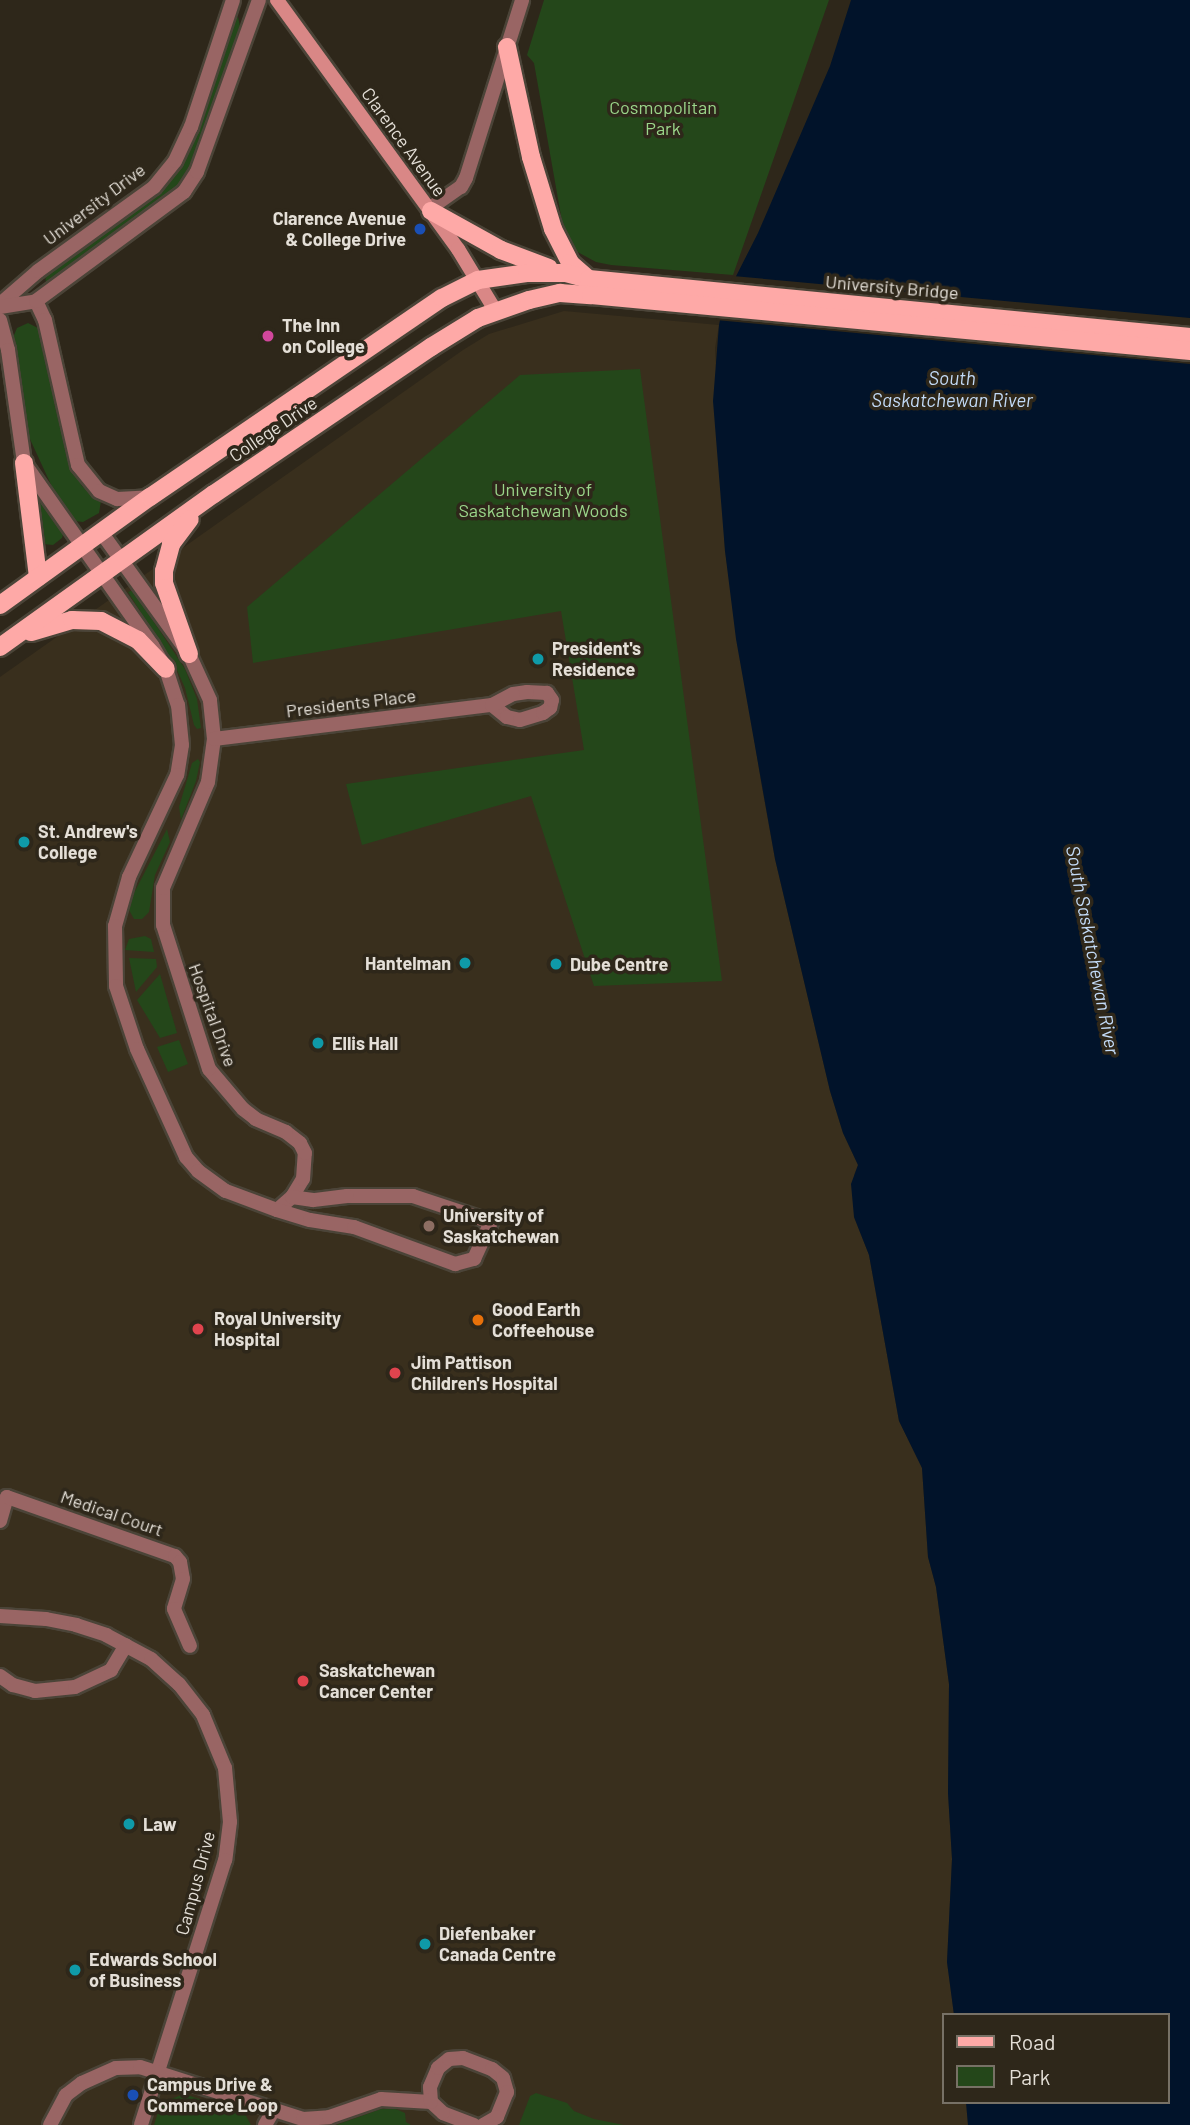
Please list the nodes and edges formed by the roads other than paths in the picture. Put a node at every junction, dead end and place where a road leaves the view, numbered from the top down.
1 (233, 0) edge
2 (259, 0) edge
3 (277, 0) edge
4 (522, 0) edge
5 (507, 47) junction
6 (430, 210) junction
7 (566, 274) junction
8 (478, 280) junction
9 (590, 287) junction
10 (36, 301) junction
11 (0, 306) edge
12 (495, 310) junction
13 (0, 320) edge
14 (1190, 337) edge
15 (1190, 351) edge
16 (24, 463) junction
17 (214, 494) junction
18 (150, 497) junction
19 (101, 532) junction
20 (82, 546) junction
21 (122, 560) junction
22 (103, 574) junction
23 (38, 577) junction
24 (0, 605) edge
25 (4, 644) edge
26 (189, 654) junction
27 (166, 669) junction
28 (492, 705) dead end
29 (214, 739) junction
30 (292, 1197) junction
31 (277, 1210) junction
32 (0, 1521) edge
33 (0, 1616) edge
34 (127, 1645) junction
35 (190, 1646) dead end
36 (0, 1676) edge
37 (158, 2073) junction
38 (431, 2102) junction
39 (273, 2111) junction
40 (50, 2125) edge
41 (141, 2125) edge
42 (265, 2125) edge
43 (474, 2125) edge
44 (483, 2125) edge

1 - 11 street, University Drive
2 - 10 street, University Drive
3 - 6 main road, Clarence Avenue
4 - 5 street
5 - 6 street
5 - 9 main road
6 - 7 main road
6 - 8 main road, Clarence Avenue
7 - 8 main road, College Drive
7 - 9 main road, College Drive
8 - 12 main road, Clarence Avenue
8 - 18 main road, College Drive
9 - 12 main road, College Drive
9 - 14 main road, University Bridge
9 - 15 main road, University Bridge
10 - 11 street, University Drive
10 - 18 street
12 - 17 main road, College Drive
13 - 16 street
16 - 20 street
16 - 23 main road
17 - 21 main road, College Drive
17 - 26 main road
18 - 19 main road, College Drive
19 - 20 main road, College Drive
19 - 21 street, Hospital Drive
20 - 22 street
20 - 23 main road, College Drive
21 - 22 main road, College Drive
21 - 26 street, Hospital Drive
22 - 25 main road, College Drive
22 - 27 street
23 - 24 main road, College Drive
25 - 27 main road
26 - 29 street, Hospital Drive
27 - 31 street
28 - 29 street, Presidents Place
29 - 30 street, Hospital Drive
30 - 31 street, Hospital Drive
30 - 31 street
32 - 35 street, Medical Court
33 - 34 street, Campus Drive
34 - 36 street
34 - 37 street, Campus Drive
37 - 39 street
37 - 40 street
37 - 41 street, Campus Drive
38 - 39 street
38 - 43 street
38 - 44 street
39 - 42 street

